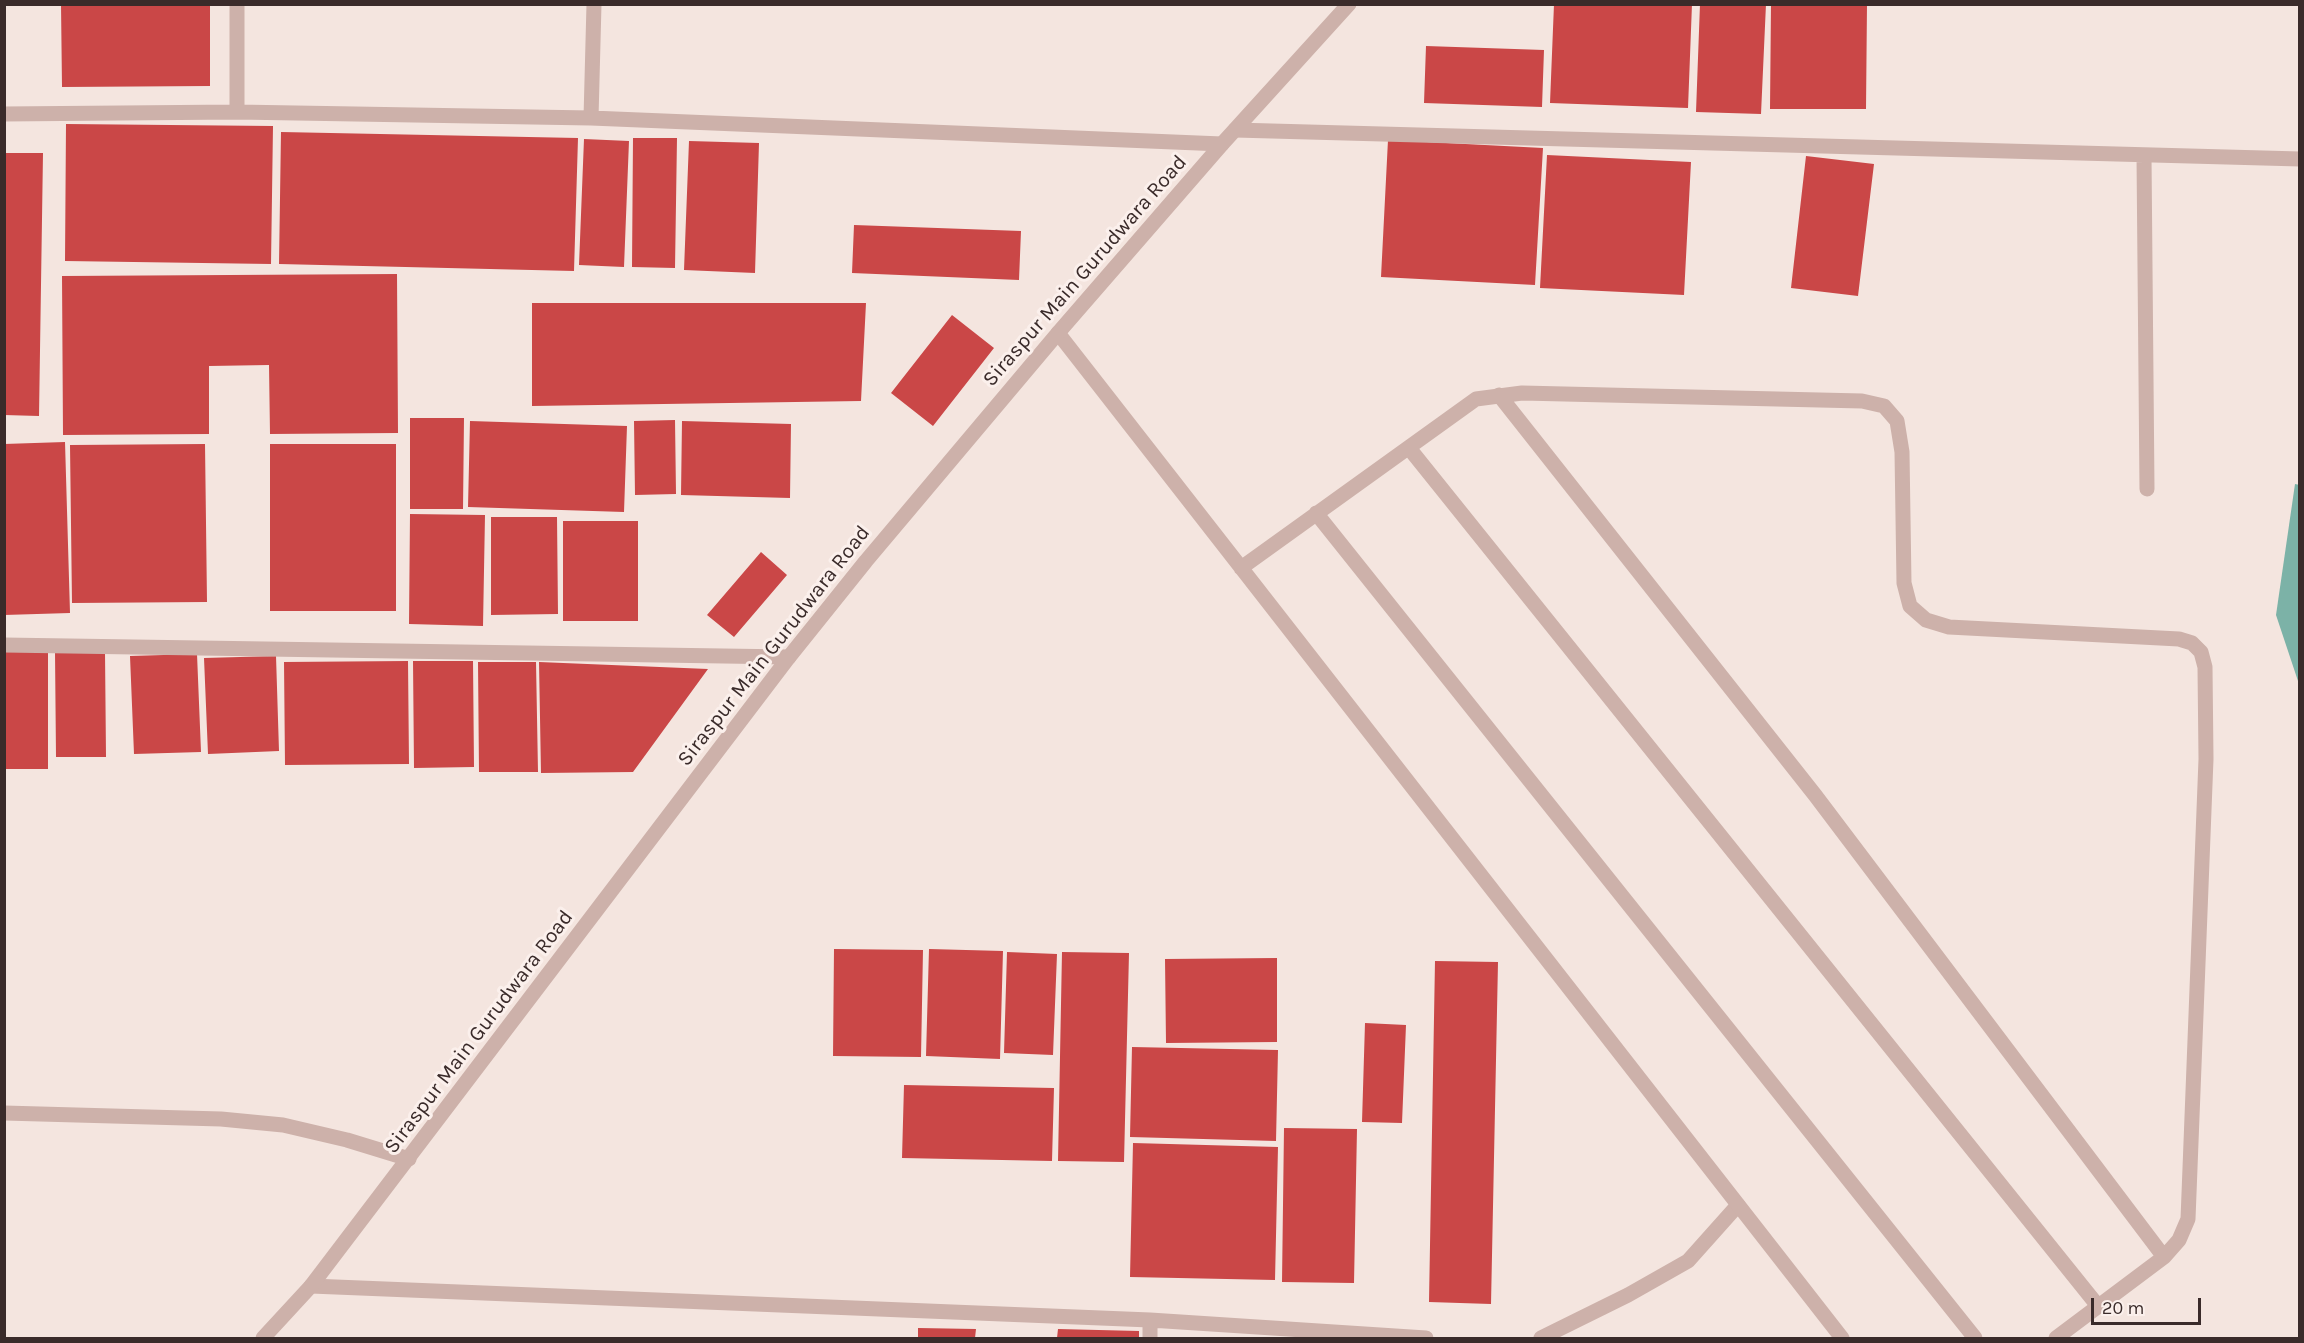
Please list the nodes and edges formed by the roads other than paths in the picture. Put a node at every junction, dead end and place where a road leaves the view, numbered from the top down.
1 (237, 4) edge
2 (594, 4) edge
3 (1349, 4) edge
4 (237, 112) junction
5 (4, 114) edge
6 (591, 118) junction
7 (1234, 130) junction
8 (1222, 144) junction
9 (2144, 156) junction
10 (2300, 159) edge
11 (1058, 333) junction
12 (1499, 395) junction
13 (1409, 448) junction
14 (2147, 489) dead end
15 (1316, 513) junction
16 (1241, 568) junction
17 (4, 645) edge
18 (789, 657) junction
19 (4, 1113) edge
20 (409, 1159) junction
21 (1738, 1205) junction
22 (2164, 1257) junction
23 (311, 1286) junction
24 (2098, 1306) junction
25 (1150, 1320) junction
26 (263, 1338) edge
27 (1150, 1338) edge
28 (1426, 1338) edge
29 (1541, 1338) edge
30 (1842, 1338) edge
31 (1974, 1338) edge
32 (2056, 1338) edge

1 - 4 street
2 - 6 street
3 - 7 street, Siraspur Main Gurudwara Road
4 - 5 street
4 - 6 street
6 - 8 street
7 - 8 street, Siraspur Main Gurudwara Road
7 - 9 street
8 - 11 street, Siraspur Main Gurudwara Road
9 - 10 street
9 - 14 street
11 - 16 street
11 - 18 street, Siraspur Main Gurudwara Road
12 - 13 street
12 - 22 street
12 - 22 street
13 - 15 street
13 - 24 street
15 - 16 street
15 - 31 street
16 - 21 street
17 - 18 street
18 - 20 street, Siraspur Main Gurudwara Road
19 - 20 street
20 - 23 street, Siraspur Main Gurudwara Road
21 - 29 street
21 - 30 street
22 - 24 street
23 - 25 street
23 - 26 street, Siraspur Main Gurudwara Road
24 - 32 street
25 - 27 street
25 - 28 street

